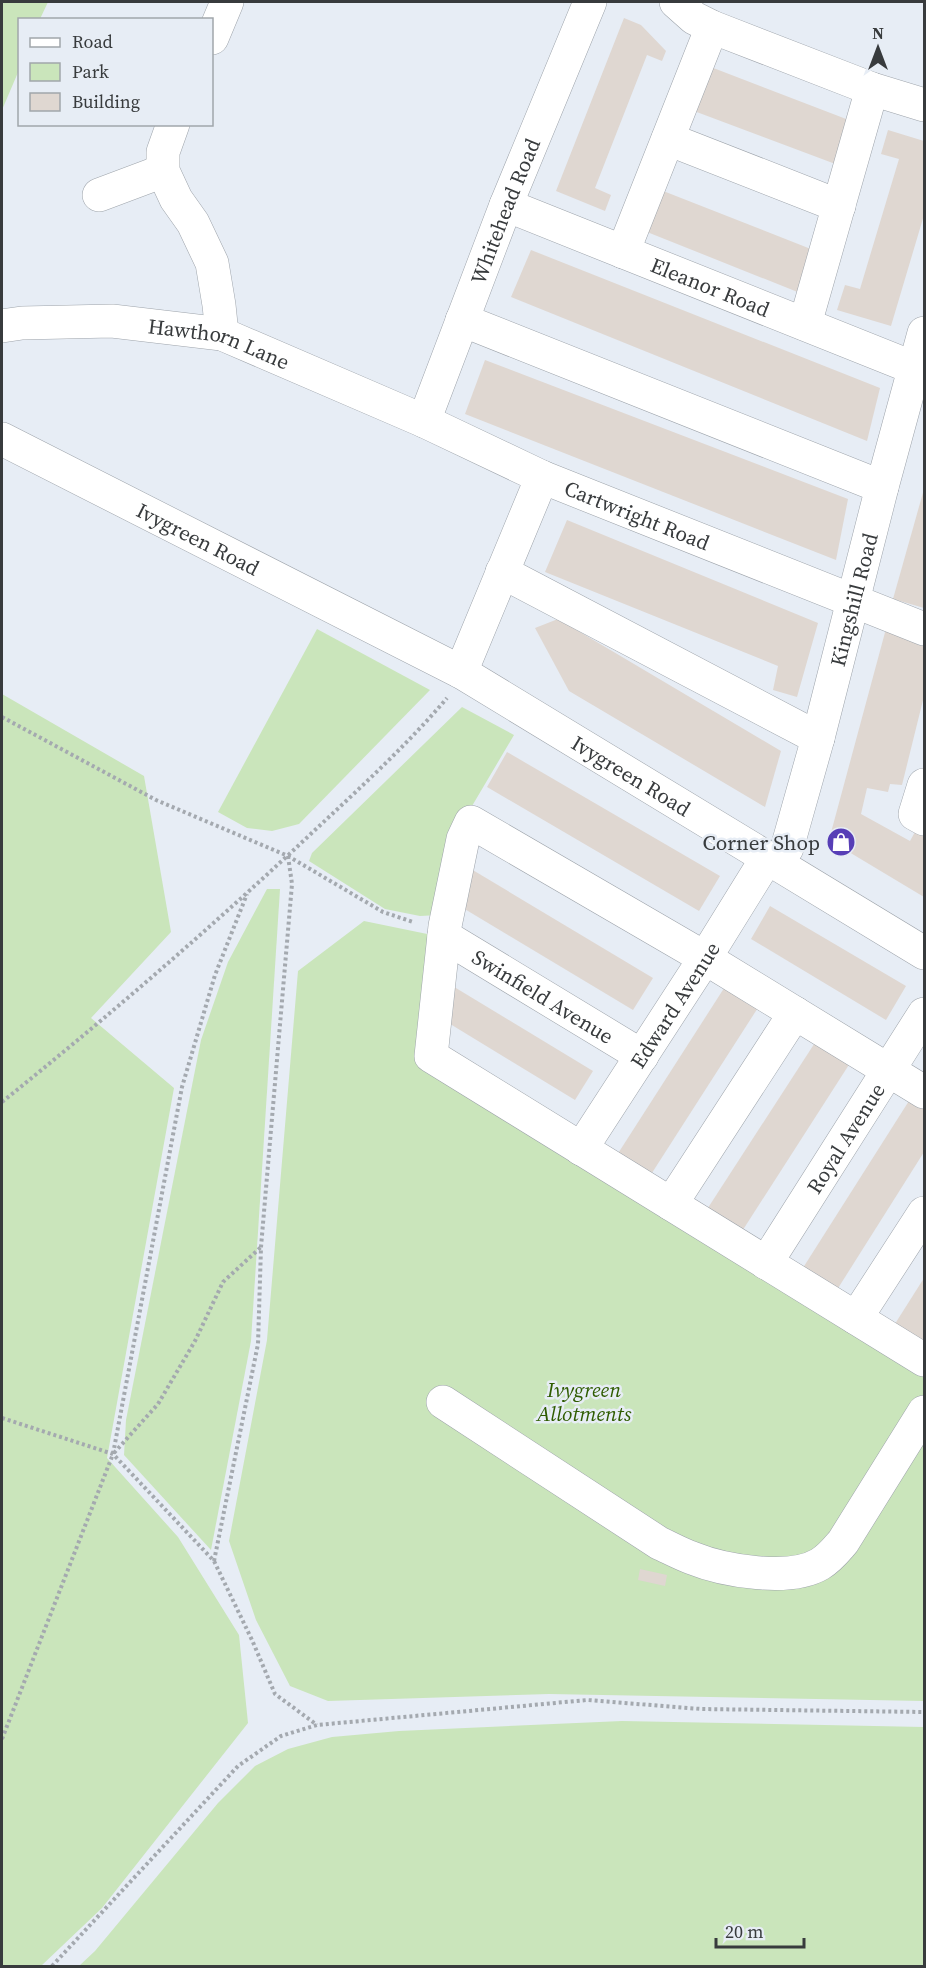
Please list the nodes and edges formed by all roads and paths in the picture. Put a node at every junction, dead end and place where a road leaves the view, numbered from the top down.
1 (227, 2) edge
2 (590, 2) edge
3 (676, 2) edge
4 (712, 27) junction
5 (213, 36) edge
6 (872, 89) junction
7 (924, 105) edge
8 (172, 126) edge
9 (668, 139) junction
10 (163, 171) junction
11 (99, 195) dead end
12 (506, 205) junction
13 (839, 206) junction
14 (623, 252) junction
15 (462, 320) junction
16 (805, 324) junction
17 (2, 326) edge
18 (924, 333) edge
19 (222, 334) junction
20 (920, 371) edge
21 (424, 421) junction
22 (2, 439) edge
23 (542, 477) junction
24 (882, 487) junction
25 (502, 572) junction
26 (853, 602) junction
27 (924, 629) edge
28 (461, 672) junction
29 (2, 717) edge
30 (818, 738) junction
31 (924, 785) edge
32 (924, 819) edge
33 (288, 856) junction
34 (772, 861) junction
35 (247, 894) junction
36 (432, 930) junction
37 (924, 952) edge
38 (705, 958) junction
39 (795, 1013) junction
40 (924, 1014) edge
41 (642, 1056) junction
42 (890, 1070) junction
43 (924, 1092) edge
44 (2, 1102) edge
45 (581, 1149) junction
46 (671, 1204) junction
47 (924, 1213) edge
48 (261, 1247) junction
49 (766, 1263) junction
50 (856, 1318) junction
51 (924, 1360) edge
52 (443, 1402) dead end
53 (924, 1412) edge
54 (2, 1418) edge
55 (113, 1454) junction
56 (214, 1561) junction
57 (924, 1712) edge
58 (317, 1725) junction
59 (2, 1740) edge
60 (52, 1966) edge

1 - 5 street
2 - 12 street, Whitehead Road
3 - 4 street
4 - 6 street
4 - 9 street
6 - 7 street
6 - 13 street
8 - 10 street
9 - 13 street
9 - 14 street
10 - 11 street
10 - 19 street
12 - 14 street, Eleanor Road
12 - 15 street, Whitehead Road
13 - 16 street
14 - 16 street, Eleanor Road
15 - 21 street, Whitehead Road
15 - 24 street
16 - 20 street, Eleanor Road
17 - 19 street, Hawthorn Lane
18 - 20 street, Kingshill Road
19 - 21 street, Hawthorn Lane
20 - 24 street, Kingshill Road
21 - 23 street, Cartwright Road
22 - 28 street, Ivygreen Road
23 - 25 street
23 - 26 street, Cartwright Road
24 - 26 street, Kingshill Road
25 - 28 street
25 - 30 street
26 - 27 street, Cartwright Road
26 - 30 street, Kingshill Road
28 - 33 path
28 - 34 street, Ivygreen Road
29 - 33 path
30 - 34 street, Kingshill Road
31 - 32 street
33 - 35 path
33 - 36 path
33 - 48 path
34 - 37 street, Ivygreen Road
34 - 38 street, Edward Avenue
35 - 44 path
35 - 55 path
36 - 38 street
36 - 41 street, Swinfield Avenue
36 - 45 street
38 - 39 street
38 - 41 street, Edward Avenue
39 - 42 street
39 - 46 street
40 - 42 street, Royal Avenue
41 - 45 street, Edward Avenue
42 - 43 street
42 - 49 street, Royal Avenue
45 - 46 street
46 - 49 street
47 - 50 street
48 - 55 path
48 - 56 path
49 - 50 street
50 - 51 street
52 - 53 street
54 - 55 path
55 - 56 path
55 - 59 path
56 - 58 path
57 - 58 path
58 - 60 path

